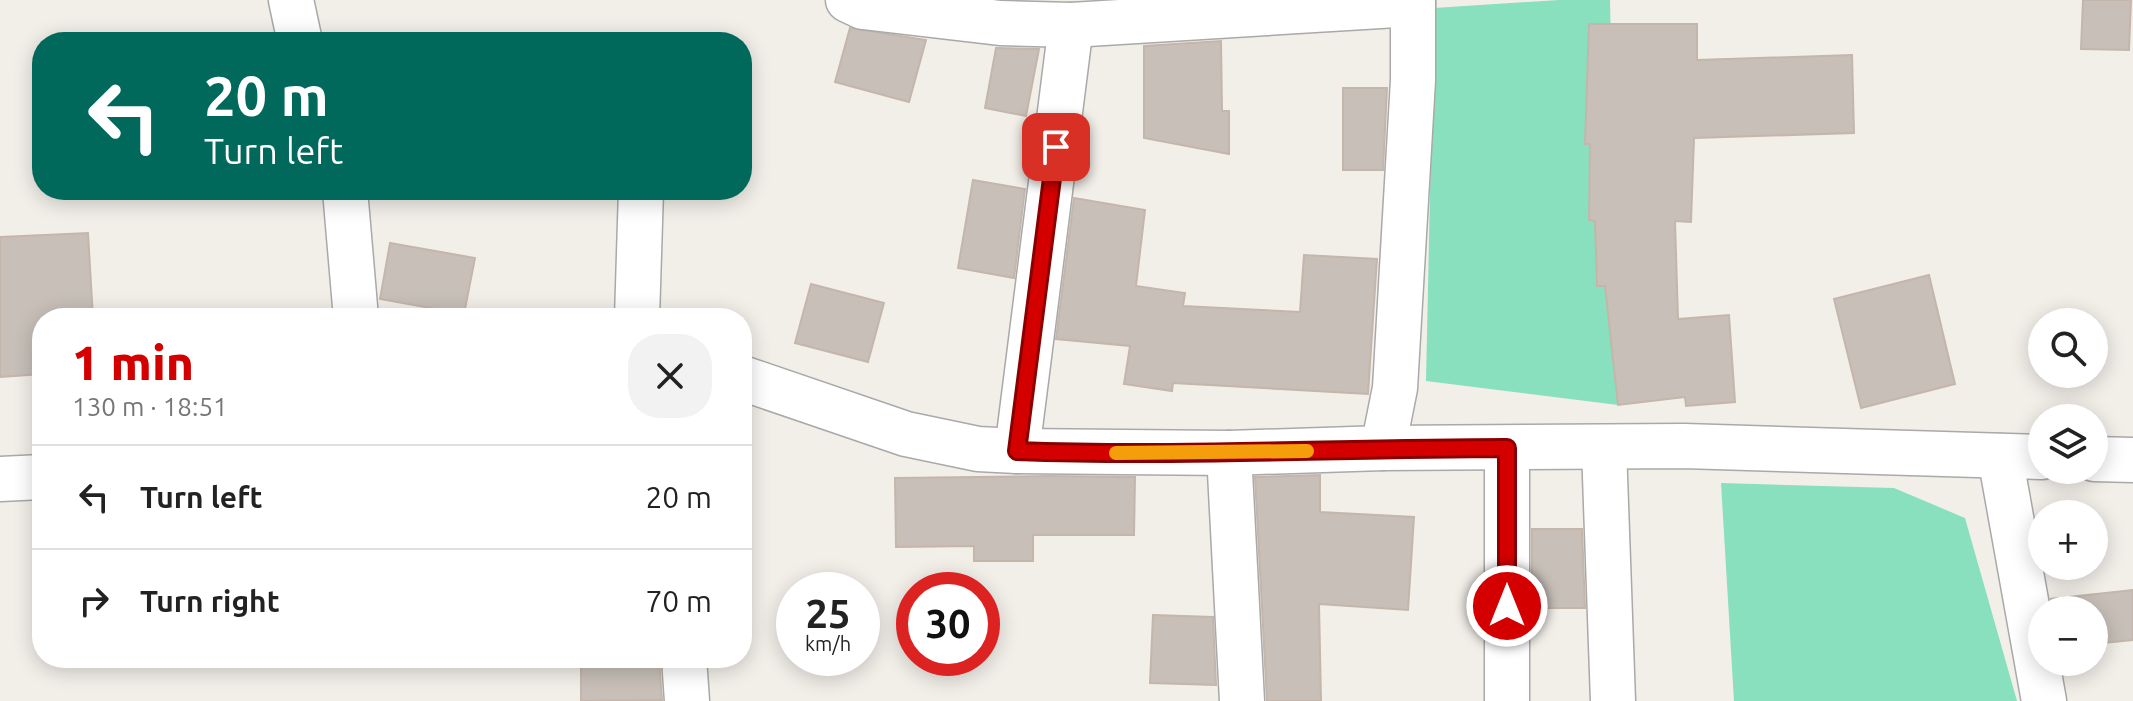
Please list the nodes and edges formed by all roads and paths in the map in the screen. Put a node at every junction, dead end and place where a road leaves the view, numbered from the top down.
1 (291, 0) edge
2 (848, 0) edge
3 (1413, 2) edge
4 (1118, 11) edge
5 (1071, 25) junction
6 (298, 32) edge
7 (346, 200) edge
8 (641, 200) edge
9 (355, 308) edge
10 (637, 308) edge
11 (752, 381) edge
12 (1383, 448) junction
13 (1507, 448) junction
14 (1604, 448) junction
15 (1017, 451) junction
16 (1229, 453) junction
17 (2021, 456) edge
18 (2108, 459) edge
19 (2133, 460) edge
20 (32, 477) edge
21 (0, 479) edge
22 (685, 668) edge
23 (687, 701) edge
24 (1242, 701) edge
25 (1507, 701) edge
26 (1613, 701) edge
27 (2044, 701) edge

1 - 6 street
2 - 5 street
3 - 4 street
3 - 12 street
4 - 5 street
5 - 15 street
7 - 9 street
8 - 10 street
11 - 15 street
12 - 13 street
12 - 16 street
13 - 14 street
13 - 25 street
14 - 17 street
14 - 26 street
15 - 16 street
16 - 24 street
17 - 27 street
18 - 19 street
20 - 21 street
22 - 23 street

